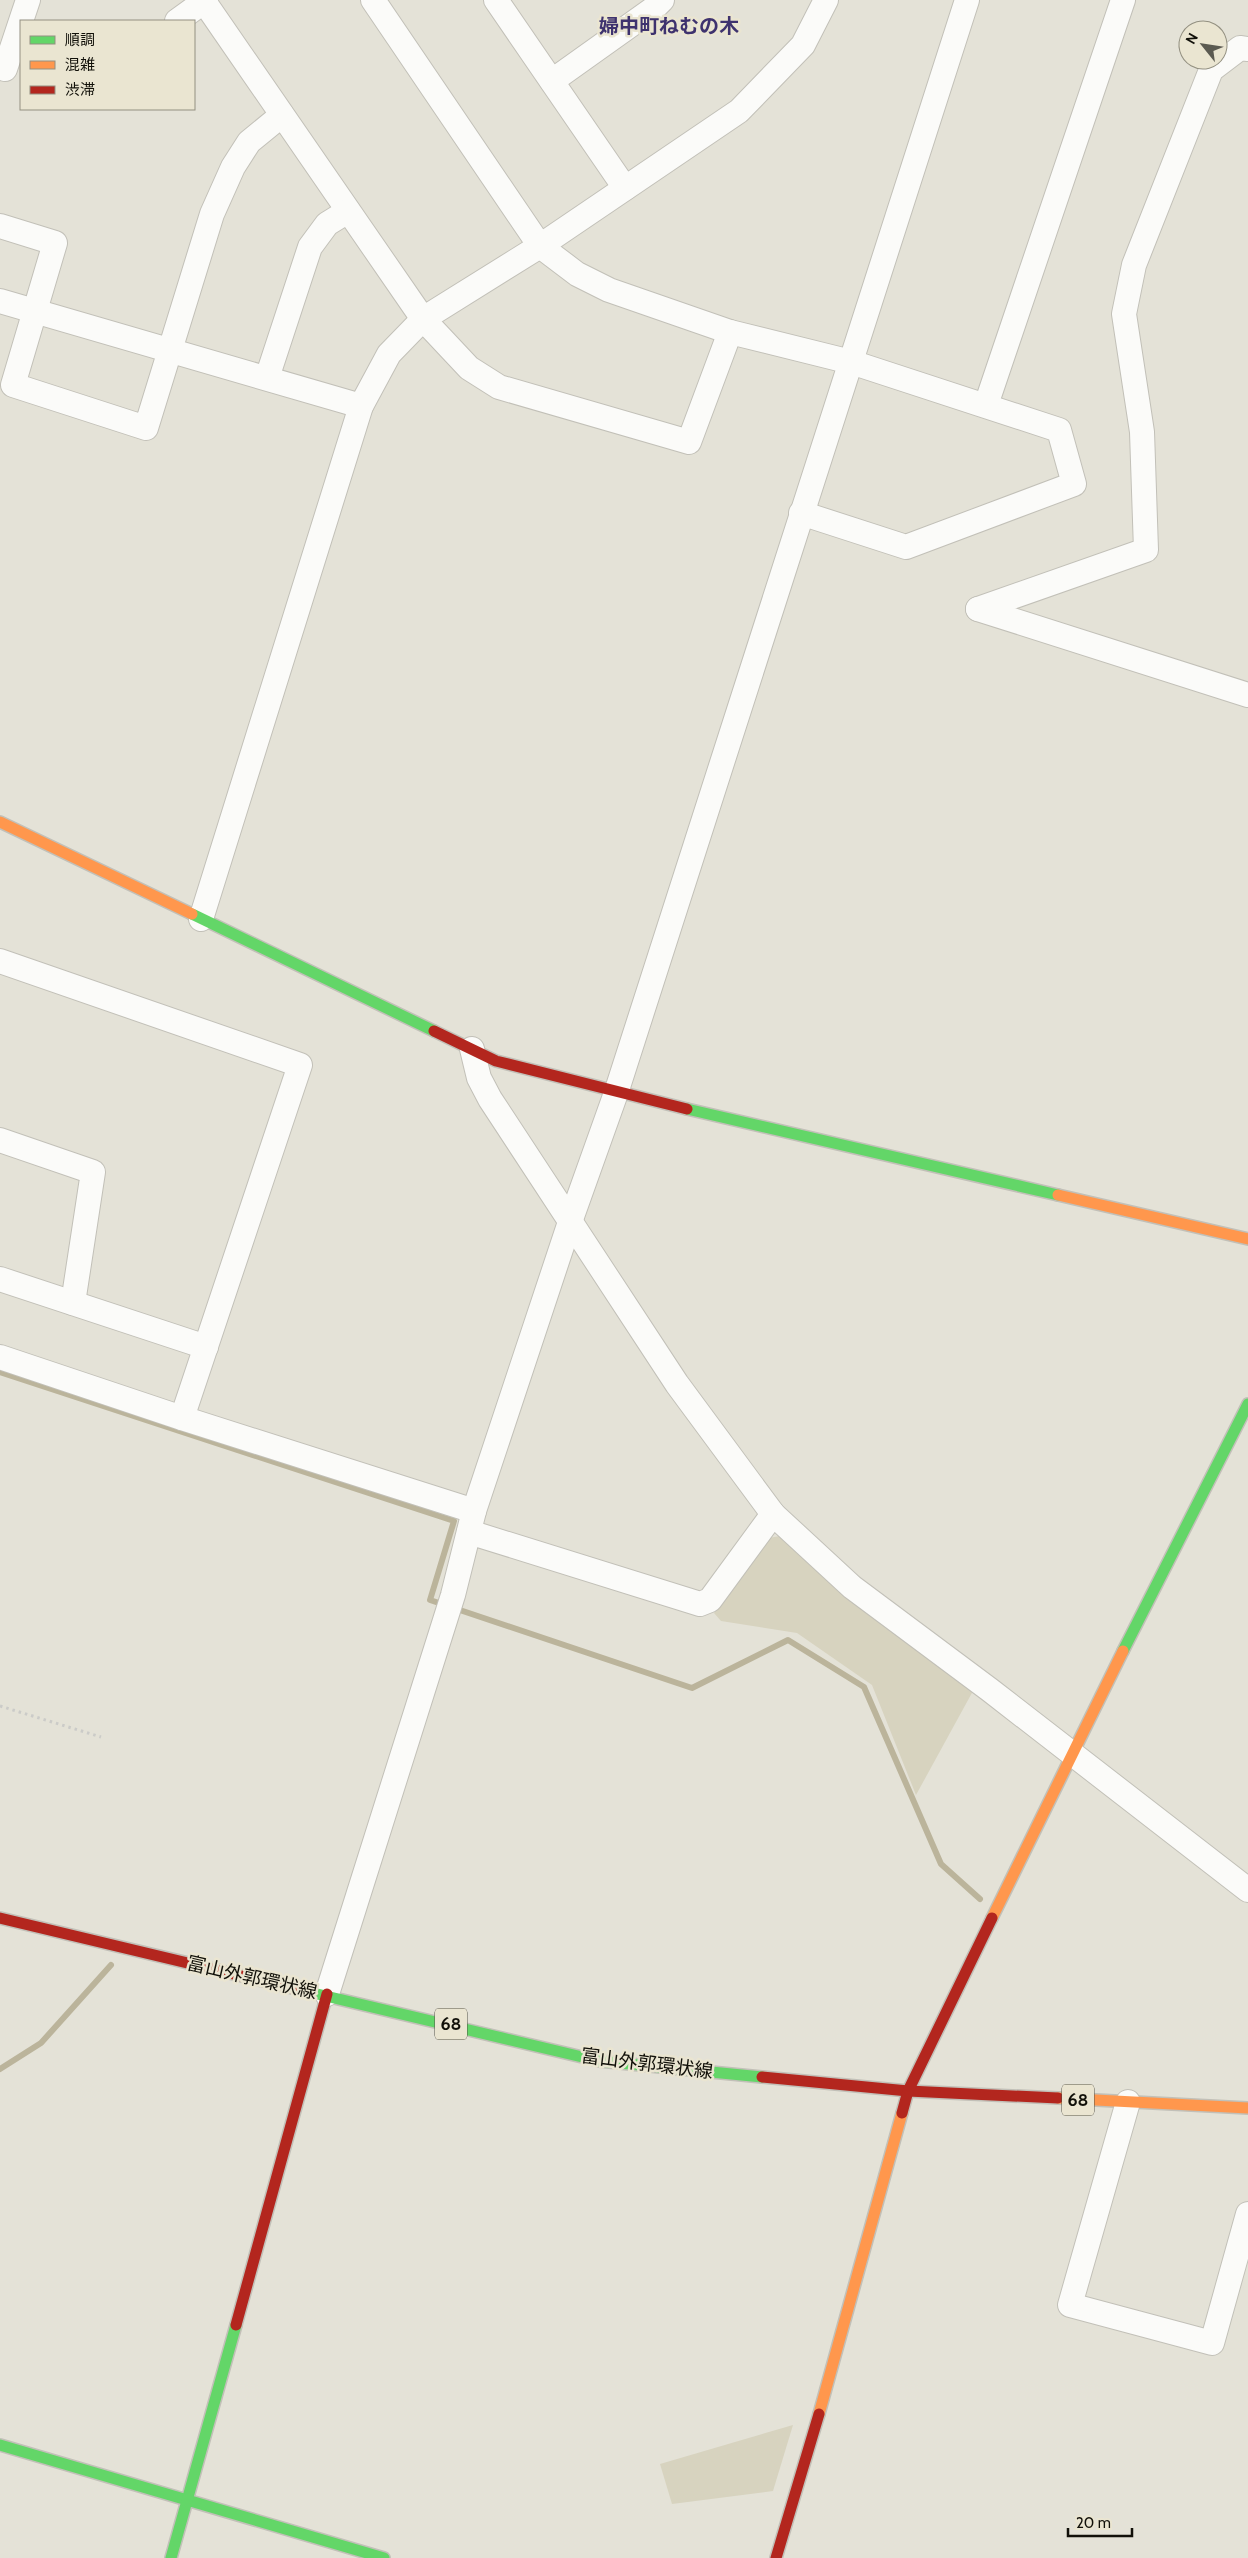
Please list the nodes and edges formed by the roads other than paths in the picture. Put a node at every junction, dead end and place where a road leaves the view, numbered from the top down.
1 (28, 0) edge
2 (204, 0) edge
3 (373, 0) edge
4 (496, 0) edge
5 (662, 0) edge
6 (826, 0) edge
7 (967, 0) edge
8 (1123, 0) edge
9 (23, 20) edge
10 (178, 20) edge
11 (20, 29) edge
12 (1248, 49) edge
13 (9, 70) edge
14 (552, 81) junction
15 (282, 115) junction
16 (625, 188) junction
17 (348, 211) junction
18 (0, 226) edge
19 (540, 246) junction
20 (0, 301) edge
21 (33, 311) junction
22 (423, 319) junction
23 (730, 332) junction
24 (169, 350) junction
25 (851, 362) junction
26 (267, 378) junction
27 (986, 405) junction
28 (361, 406) junction
29 (801, 513) junction
30 (1248, 695) edge
31 (1, 825) edge
32 (202, 919) junction
33 (0, 960) edge
34 (472, 1049) junction
35 (616, 1093) junction
36 (0, 1140) edge
37 (570, 1222) junction
38 (1248, 1239) edge
39 (0, 1279) edge
40 (73, 1303) junction
41 (206, 1347) junction
42 (0, 1357) edge
43 (1248, 1404) edge
44 (182, 1418) junction
45 (774, 1514) junction
46 (472, 1521) junction
47 (1071, 1754) junction
48 (1248, 1890) edge
49 (0, 1918) edge
50 (326, 1994) junction
51 (908, 2091) junction
52 (1128, 2102) junction
53 (1248, 2108) edge
54 (1248, 2214) edge
55 (0, 2445) edge
56 (188, 2500) junction
57 (170, 2558) edge
58 (384, 2558) edge
59 (776, 2558) edge

1 - 9 street
2 - 10 street
2 - 15 street
3 - 19 street
4 - 14 street
5 - 14 street
6 - 16 street
7 - 25 street
8 - 27 street
11 - 13 street
12 - 30 street
14 - 16 street
15 - 17 street
15 - 24 street
16 - 19 street
17 - 22 street
17 - 26 street
18 - 21 street
19 - 22 street
19 - 23 street
20 - 21 street
21 - 24 street
21 - 24 street
22 - 23 street
22 - 28 street
23 - 25 street
24 - 26 street
25 - 27 street
25 - 29 street
26 - 28 street
27 - 29 street
28 - 32 street
29 - 35 street
31 - 32 street
32 - 34 street
33 - 41 street
34 - 35 street
34 - 37 street
35 - 37 street
35 - 38 street
36 - 40 street
37 - 45 street
37 - 46 street
39 - 40 street
40 - 41 street
41 - 44 street
42 - 44 street
43 - 47 street
44 - 46 street
45 - 46 street
45 - 47 street
46 - 50 street
47 - 48 street
47 - 51 street
49 - 50 street, 富山外郭環状線 / 68
50 - 51 street, 富山外郭環状線 / 68
50 - 56 street
51 - 52 street, 富山外郭環状線 / 68
51 - 59 street
52 - 53 street, 富山外郭環状線 / 68
52 - 54 street
55 - 56 street
56 - 57 street
56 - 58 street

